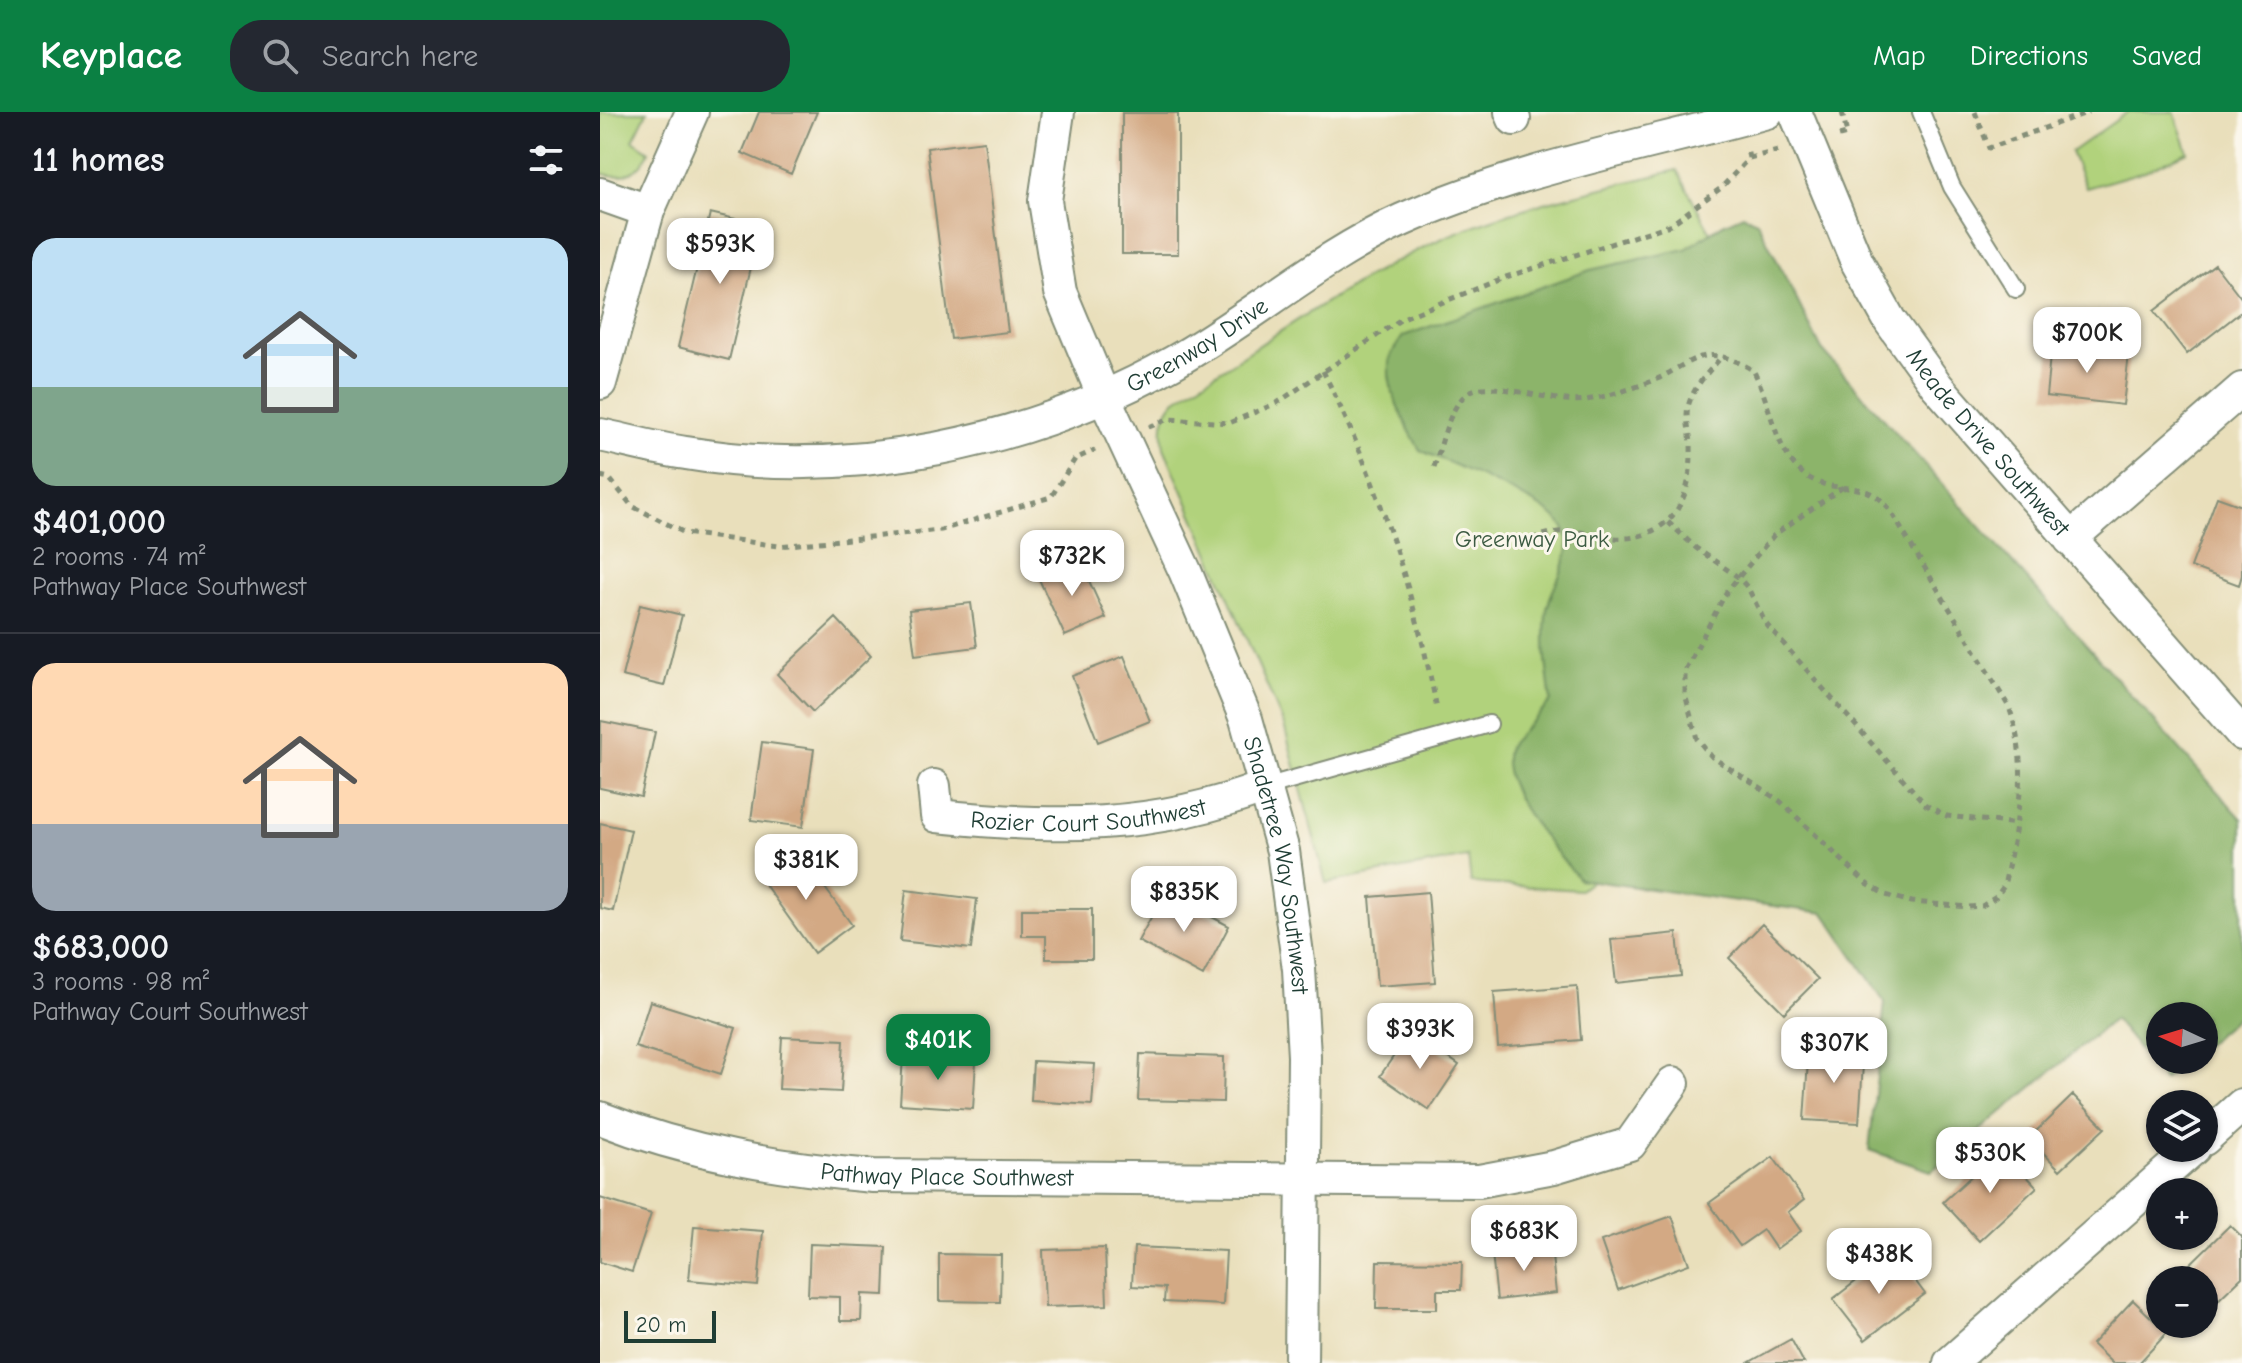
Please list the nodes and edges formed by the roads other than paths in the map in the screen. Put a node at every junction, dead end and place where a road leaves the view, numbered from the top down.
1 (692, 112) edge
2 (1058, 112) edge
3 (1795, 112) edge
4 (1921, 112) edge
5 (1755, 115) edge
6 (600, 194) edge
7 (648, 211) junction
8 (2016, 289) dead end
9 (600, 383) edge
10 (2242, 389) edge
11 (1104, 397) junction
12 (600, 435) edge
13 (2070, 539) junction
14 (1489, 724) dead end
15 (2242, 734) edge
16 (934, 786) dead end
17 (1265, 787) junction
18 (1673, 1083) dead end
19 (2242, 1105) edge
20 (600, 1118) edge
21 (2218, 1126) edge
22 (2178, 1162) edge
23 (1303, 1181) junction
24 (1301, 1363) edge
25 (1950, 1363) edge

1 - 7 street
2 - 11 street, Shadetree Way Southwest
3 - 13 street, Meade Drive Southwest
4 - 8 lane
5 - 11 street, Greenway Drive
6 - 7 street
7 - 9 street
10 - 13 street
11 - 12 street, Greenway Drive
11 - 17 street, Shadetree Way Southwest
13 - 15 street, Meade Drive Southwest
14 - 17 lane
16 - 17 street, Rozier Court Southwest
17 - 23 street, Shadetree Way Southwest
18 - 23 street, Pathway Place Southwest
19 - 21 street
20 - 23 street, Pathway Place Southwest
22 - 25 street
23 - 24 street, Shadetree Way Southwest

